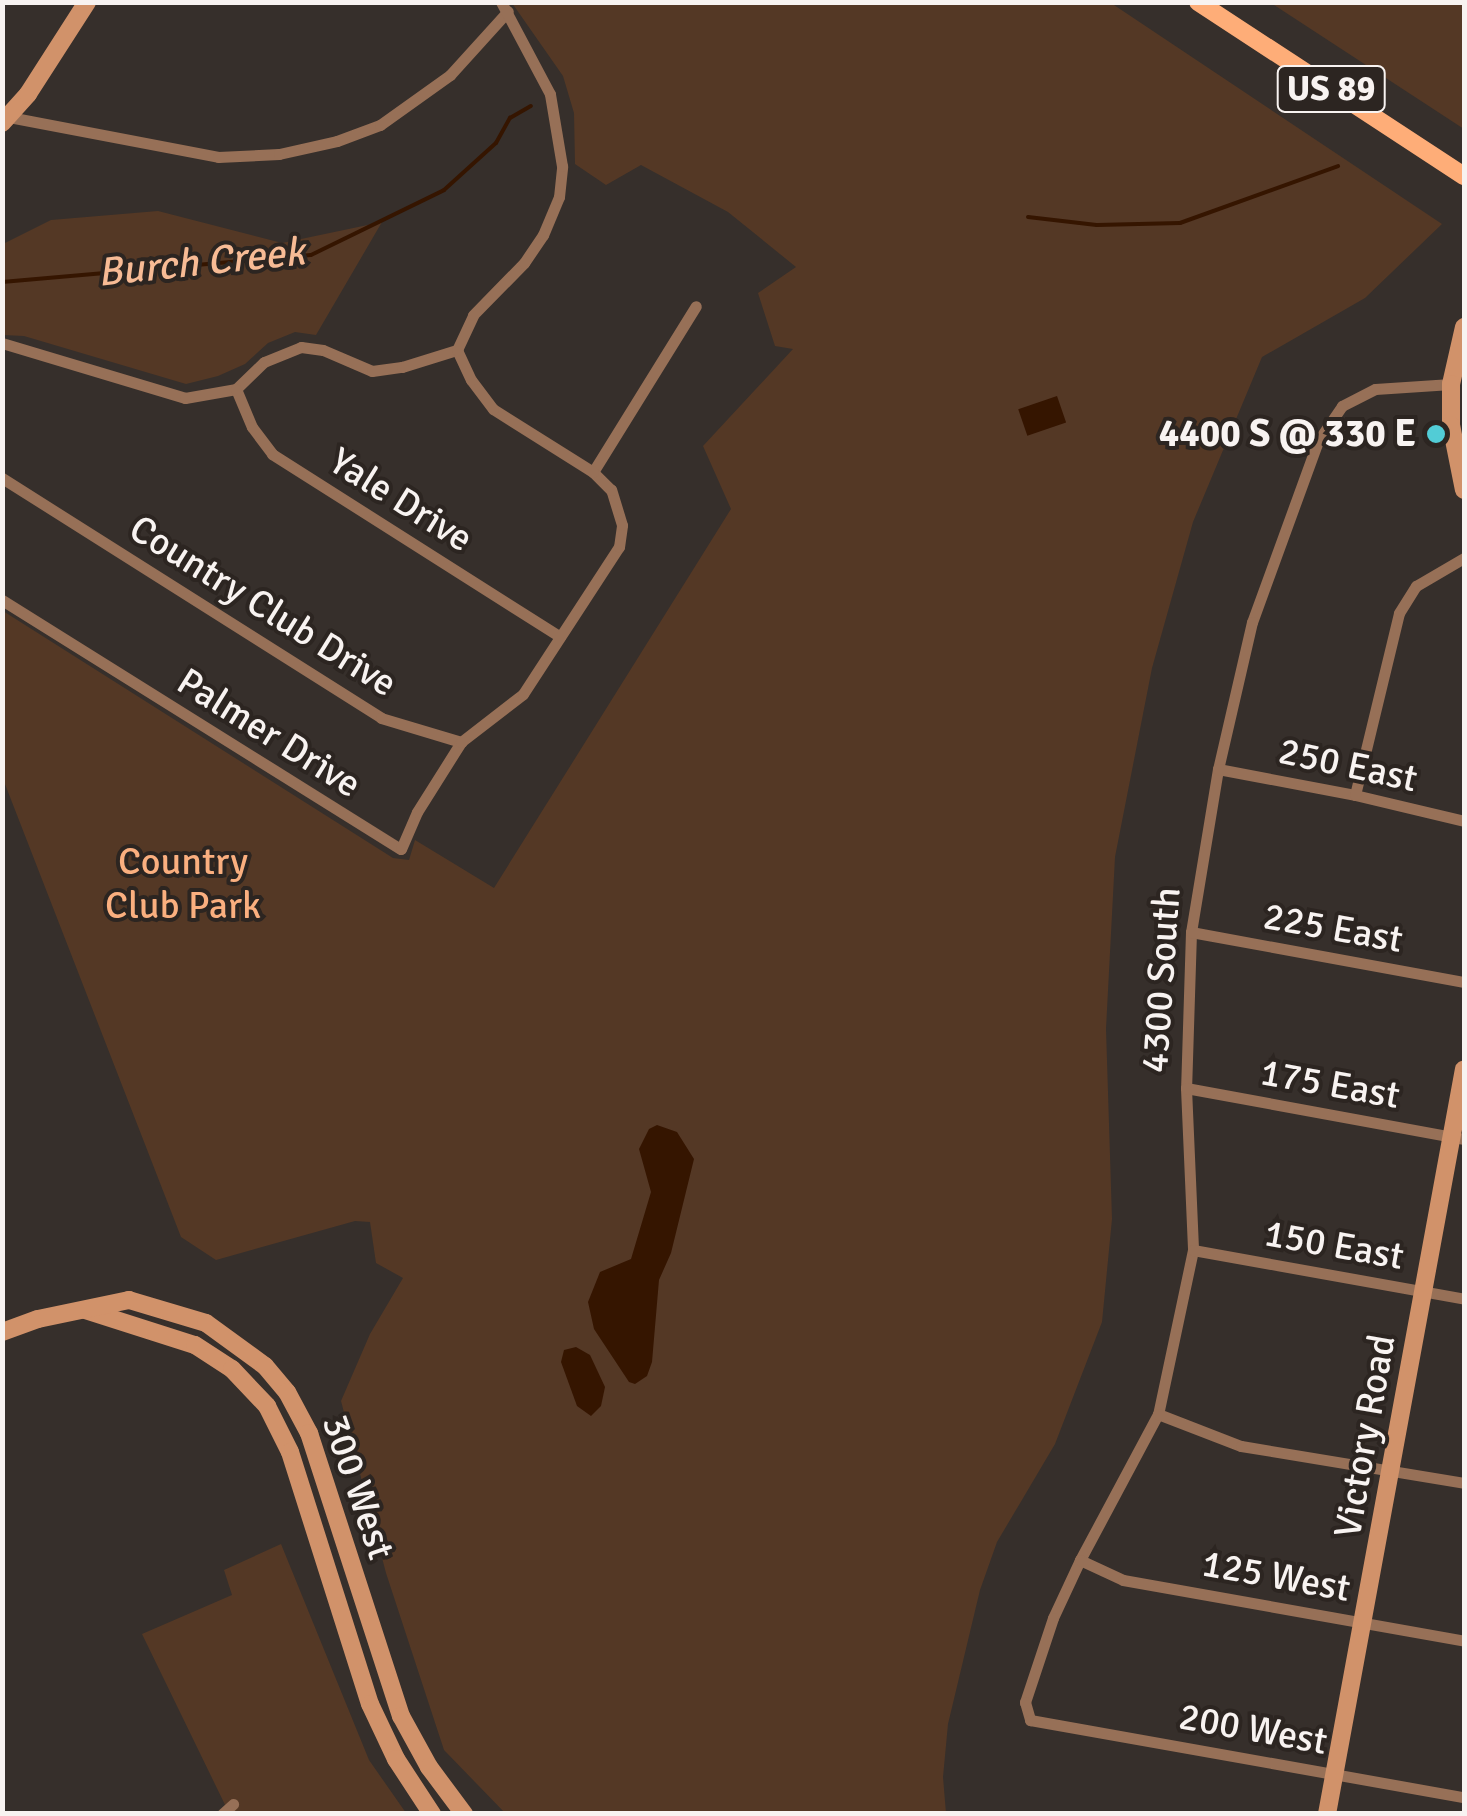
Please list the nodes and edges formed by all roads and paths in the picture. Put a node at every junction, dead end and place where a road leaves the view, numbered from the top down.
1 (87, 2) edge
2 (1198, 2) edge
3 (504, 7) edge
4 (6, 120) edge
5 (1464, 176) edge
6 (696, 306) dead end
7 (1464, 328) edge
8 (2, 343) edge
9 (457, 350) junction
10 (1451, 384) junction
11 (236, 389) junction
12 (593, 472) junction
13 (2, 478) edge
14 (1464, 490) edge
15 (1464, 558) edge
16 (2, 600) edge
17 (560, 637) junction
18 (461, 742) junction
19 (1218, 769) junction
20 (1356, 795) junction
21 (1464, 821) edge
22 (1191, 932) junction
23 (1464, 982) edge
24 (1464, 1069) edge
25 (1186, 1088) junction
26 (1458, 1138) edge
27 (1192, 1250) junction
28 (1424, 1292) junction
29 (1464, 1299) edge
30 (85, 1310) junction
31 (2, 1332) edge
32 (1158, 1414) junction
33 (1392, 1472) junction
34 (1464, 1484) edge
35 (1080, 1560) junction
36 (1364, 1622) junction
37 (1464, 1641) edge
38 (1030, 1720) joint
39 (1334, 1774) junction
40 (1464, 1797) edge
41 (233, 1804) dead end
42 (222, 1814) edge
43 (432, 1814) edge
44 (464, 1814) edge
45 (1327, 1814) edge

1 - 4 main road
2 - 5 main road, US 89
3 - 4 street
3 - 9 street
6 - 12 street
7 - 10 main road
8 - 11 street
9 - 11 street
9 - 12 street
10 - 14 main road
10 - 19 street, 4300 South
11 - 17 street, Yale Drive
12 - 17 street
13 - 18 street, Country Club Drive
15 - 20 street
16 - 18 street, Palmer Drive
17 - 18 street
19 - 20 street, 250 East
19 - 22 street, 4300 South
20 - 21 street, 250 East
22 - 23 street, 225 East
22 - 25 street, 4300 South
24 - 26 main road, Victory Road
25 - 26 street, 175 East
25 - 27 street, 4300 South
26 - 28 main road, Victory Road
27 - 28 street, 150 East
27 - 32 street, 4300 South
28 - 29 street, 150 East
28 - 33 main road, Victory Road
30 - 31 main road, 300 West
30 - 43 main road, 300 West
30 - 44 main road, 300 West
32 - 33 street
32 - 35 street, 4300 South
33 - 34 street
33 - 36 main road, Victory Road
35 - 36 street, 125 West
35 - 38 street, 4300 South
36 - 37 street, 125 West
36 - 39 main road, Victory Road
38 - 39 street, 200 West
39 - 40 street, 200 West
39 - 45 main road, Victory Road
41 - 42 street

